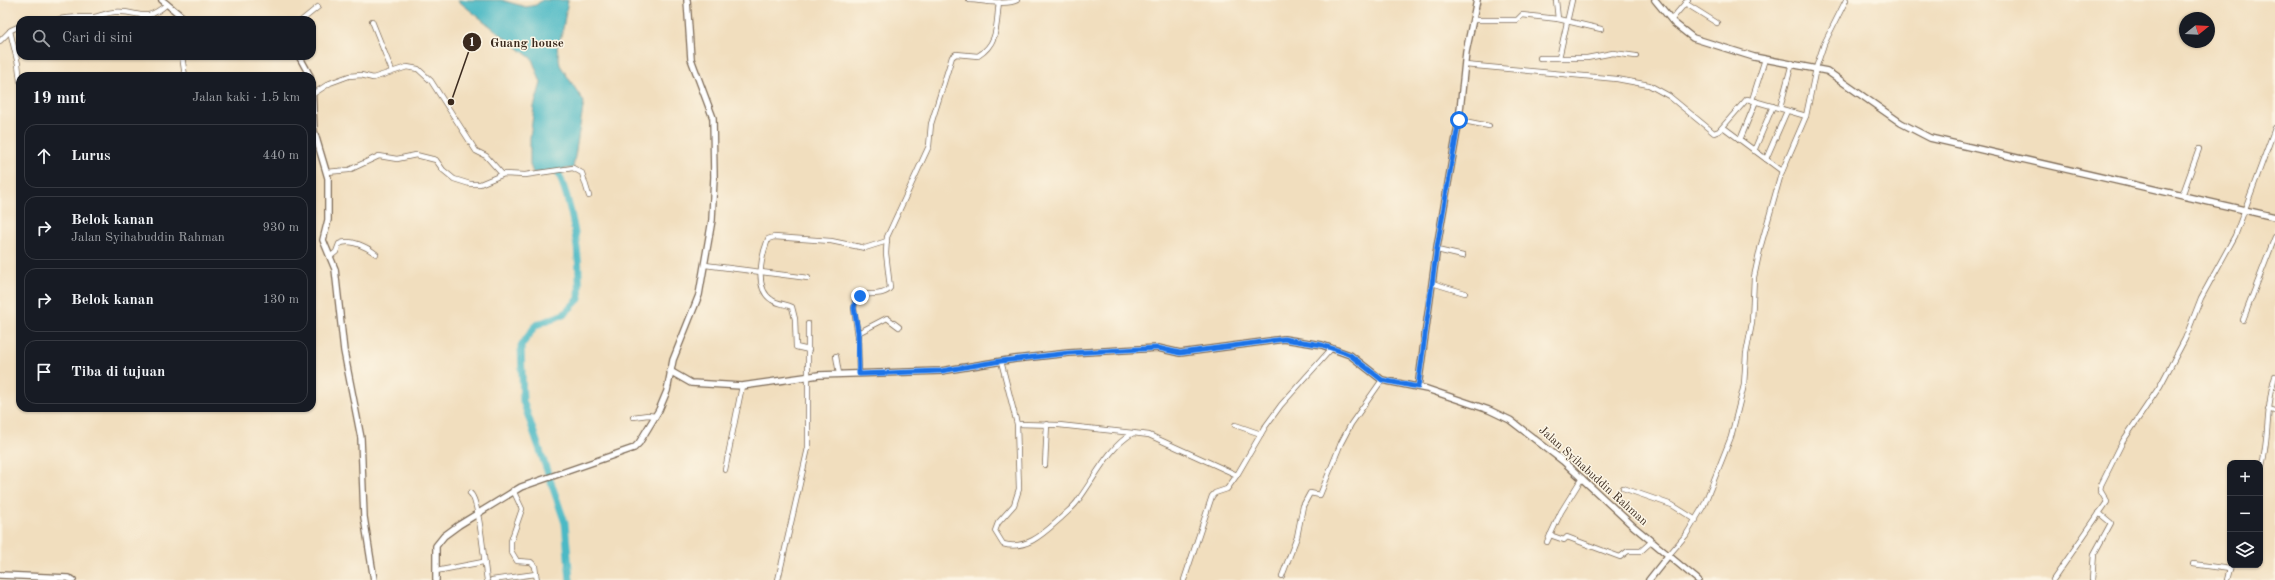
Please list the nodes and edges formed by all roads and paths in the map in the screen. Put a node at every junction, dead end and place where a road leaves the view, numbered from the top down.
1 (162, 0) edge
2 (687, 0) edge
3 (969, 0) edge
4 (1016, 0) edge
5 (1477, 0) edge
6 (1556, 0) edge
7 (1572, 0) edge
8 (1655, 0) edge
9 (1846, 0) edge
10 (1686, 1) edge
11 (999, 2) junction
12 (167, 4) junction
13 (318, 8) dead end
14 (97, 16) edge
15 (146, 16) edge
16 (146, 16) edge
17 (181, 16) edge
18 (307, 16) edge
19 (1558, 19) junction
20 (1472, 20) junction
21 (1671, 20) junction
22 (372, 21) dead end
23 (1566, 21) junction
24 (1717, 23) dead end
25 (16, 28) edge
26 (1601, 29) dead end
27 (10, 31) junction
28 (0, 41) edge
29 (16, 56) edge
30 (1636, 56) dead end
31 (1540, 58) dead end
32 (1558, 58) junction
33 (1765, 59) junction
34 (17, 60) edge
35 (183, 60) edge
36 (301, 60) edge
37 (1792, 63) junction
38 (1465, 64) junction
39 (1816, 68) junction
40 (392, 71) junction
41 (19, 72) edge
42 (184, 72) edge
43 (308, 72) edge
44 (316, 92) edge
45 (1754, 101) junction
46 (1773, 106) junction
47 (1780, 108) junction
48 (1787, 110) junction
49 (1806, 116) junction
50 (1459, 120) junction
51 (1489, 126) dead end
52 (1723, 127) junction
53 (2275, 128) edge
54 (316, 138) edge
55 (1740, 140) junction
56 (2199, 149) dead end
57 (1754, 151) junction
58 (1766, 159) junction
59 (1782, 171) junction
60 (327, 172) junction
61 (502, 174) junction
62 (589, 196) dead end
63 (2182, 196) junction
64 (2245, 210) junction
65 (2275, 217) edge
66 (2275, 238) edge
67 (887, 241) junction
68 (1437, 250) junction
69 (376, 254) dead end
70 (331, 256) junction
71 (1463, 256) dead end
72 (706, 265) junction
73 (761, 273) junction
74 (808, 278) dead end
75 (1432, 283) junction
76 (1465, 294) dead end
77 (2243, 320) dead end
78 (808, 324) dead end
79 (899, 327) dead end
80 (858, 333) junction
81 (1332, 348) junction
82 (809, 350) junction
83 (836, 356) dead end
84 (1001, 361) junction
85 (670, 371) junction
86 (840, 374) junction
87 (859, 374) junction
88 (2275, 376) edge
89 (810, 377) junction
90 (1382, 380) junction
91 (742, 386) junction
92 (1418, 387) junction
93 (2268, 409) junction
94 (2275, 411) edge
95 (655, 416) junction
96 (633, 417) dead end
97 (1017, 424) junction
98 (1047, 424) junction
99 (1234, 425) dead end
100 (1133, 433) junction
101 (1261, 434) junction
102 (2263, 460) edge
103 (1044, 465) dead end
104 (725, 470) dead end
105 (1238, 476) junction
106 (1582, 478) junction
107 (1623, 488) dead end
108 (513, 490) junction
109 (470, 493) dead end
110 (2099, 513) junction
111 (478, 514) junction
112 (1696, 520) junction
113 (1550, 535) junction
114 (1546, 542) dead end
115 (1651, 542) junction
116 (1668, 556) junction
117 (483, 562) junction
118 (2194, 564) dead end
119 (2227, 567) edge
120 (2230, 568) edge
121 (436, 571) junction
122 (536, 574) junction
123 (0, 575) edge
124 (1282, 576) dead end
125 (73, 580) edge
126 (374, 580) edge
127 (436, 580) edge
128 (487, 580) edge
129 (492, 580) edge
130 (537, 580) edge
131 (778, 580) edge
132 (1184, 580) edge
133 (1649, 580) edge
134 (1698, 580) edge
135 (2053, 580) edge
136 (2092, 580) edge
137 (2227, 580) edge

1 - 12 street
2 - 72 street
3 - 11 street
4 - 11 street
5 - 20 street
6 - 19 street
7 - 23 street
8 - 21 street
9 - 39 street
10 - 21 street
10 - 24 street
11 - 67 street
12 - 15 street
12 - 17 street
13 - 18 street
14 - 16 street
19 - 20 street
19 - 23 street
20 - 38 street
21 - 33 street
22 - 40 street
23 - 26 street
23 - 32 street
25 - 27 street
27 - 28 street
27 - 29 street
30 - 32 street
31 - 32 street
33 - 37 street
33 - 45 street
34 - 41 street
35 - 42 street
36 - 43 street
37 - 39 street
37 - 47 street
38 - 50 street
38 - 52 street
39 - 49 street
39 - 63 street
40 - 44 street
40 - 61 street
45 - 46 street
45 - 52 street
45 - 55 street
46 - 47 street
46 - 57 street
47 - 48 street
48 - 49 street
48 - 58 street
49 - 59 street
50 - 51 street
50 - 68 street
52 - 55 street
53 - 64 street
54 - 60 street
55 - 57 street
56 - 63 street
57 - 58 street
58 - 59 street
59 - 112 street
60 - 61 street
60 - 70 street
61 - 62 street
63 - 64 street
64 - 65 street
64 - 110 street
66 - 77 street
67 - 73 street
67 - 80 street
68 - 71 street
68 - 75 street
69 - 70 street
70 - 126 street
72 - 73 street
72 - 85 street
73 - 74 street
73 - 82 street
75 - 76 street
75 - 92 street
78 - 82 street
79 - 80 street
80 - 87 street
81 - 84 street, Jalan Syihabuddin Rahman
81 - 90 street, Jalan Syihabuddin Rahman
81 - 101 street
82 - 89 street
83 - 86 street
84 - 87 street, Jalan Syihabuddin Rahman
84 - 97 street
85 - 91 street, Jalan Syihabuddin Rahman
85 - 95 street
86 - 87 street, Jalan Syihabuddin Rahman
86 - 89 street, Jalan Syihabuddin Rahman
88 - 93 street
89 - 91 street, Jalan Syihabuddin Rahman
89 - 131 street
90 - 92 street, Jalan Syihabuddin Rahman
90 - 124 street
91 - 104 street
92 - 106 street, Jalan Syihabuddin Rahman
93 - 94 street
93 - 102 street
95 - 96 street
95 - 108 street
97 - 98 street
97 - 100 street
98 - 100 street
98 - 103 street
99 - 101 street
100 - 105 street
101 - 105 street
105 - 132 street
106 - 113 street
106 - 115 street, Jalan Syihabuddin Rahman
107 - 112 street
108 - 111 street
108 - 122 street
109 - 111 street
110 - 135 street
110 - 136 street
111 - 117 street
111 - 121 street
112 - 116 street
113 - 114 street
113 - 115 street
115 - 116 street, Jalan Syihabuddin Rahman
116 - 133 street
116 - 134 street, Jalan Syihabuddin Rahman
117 - 121 street
117 - 128 street
118 - 119 street
120 - 137 street
121 - 127 street
122 - 129 street
122 - 130 street
123 - 125 street

